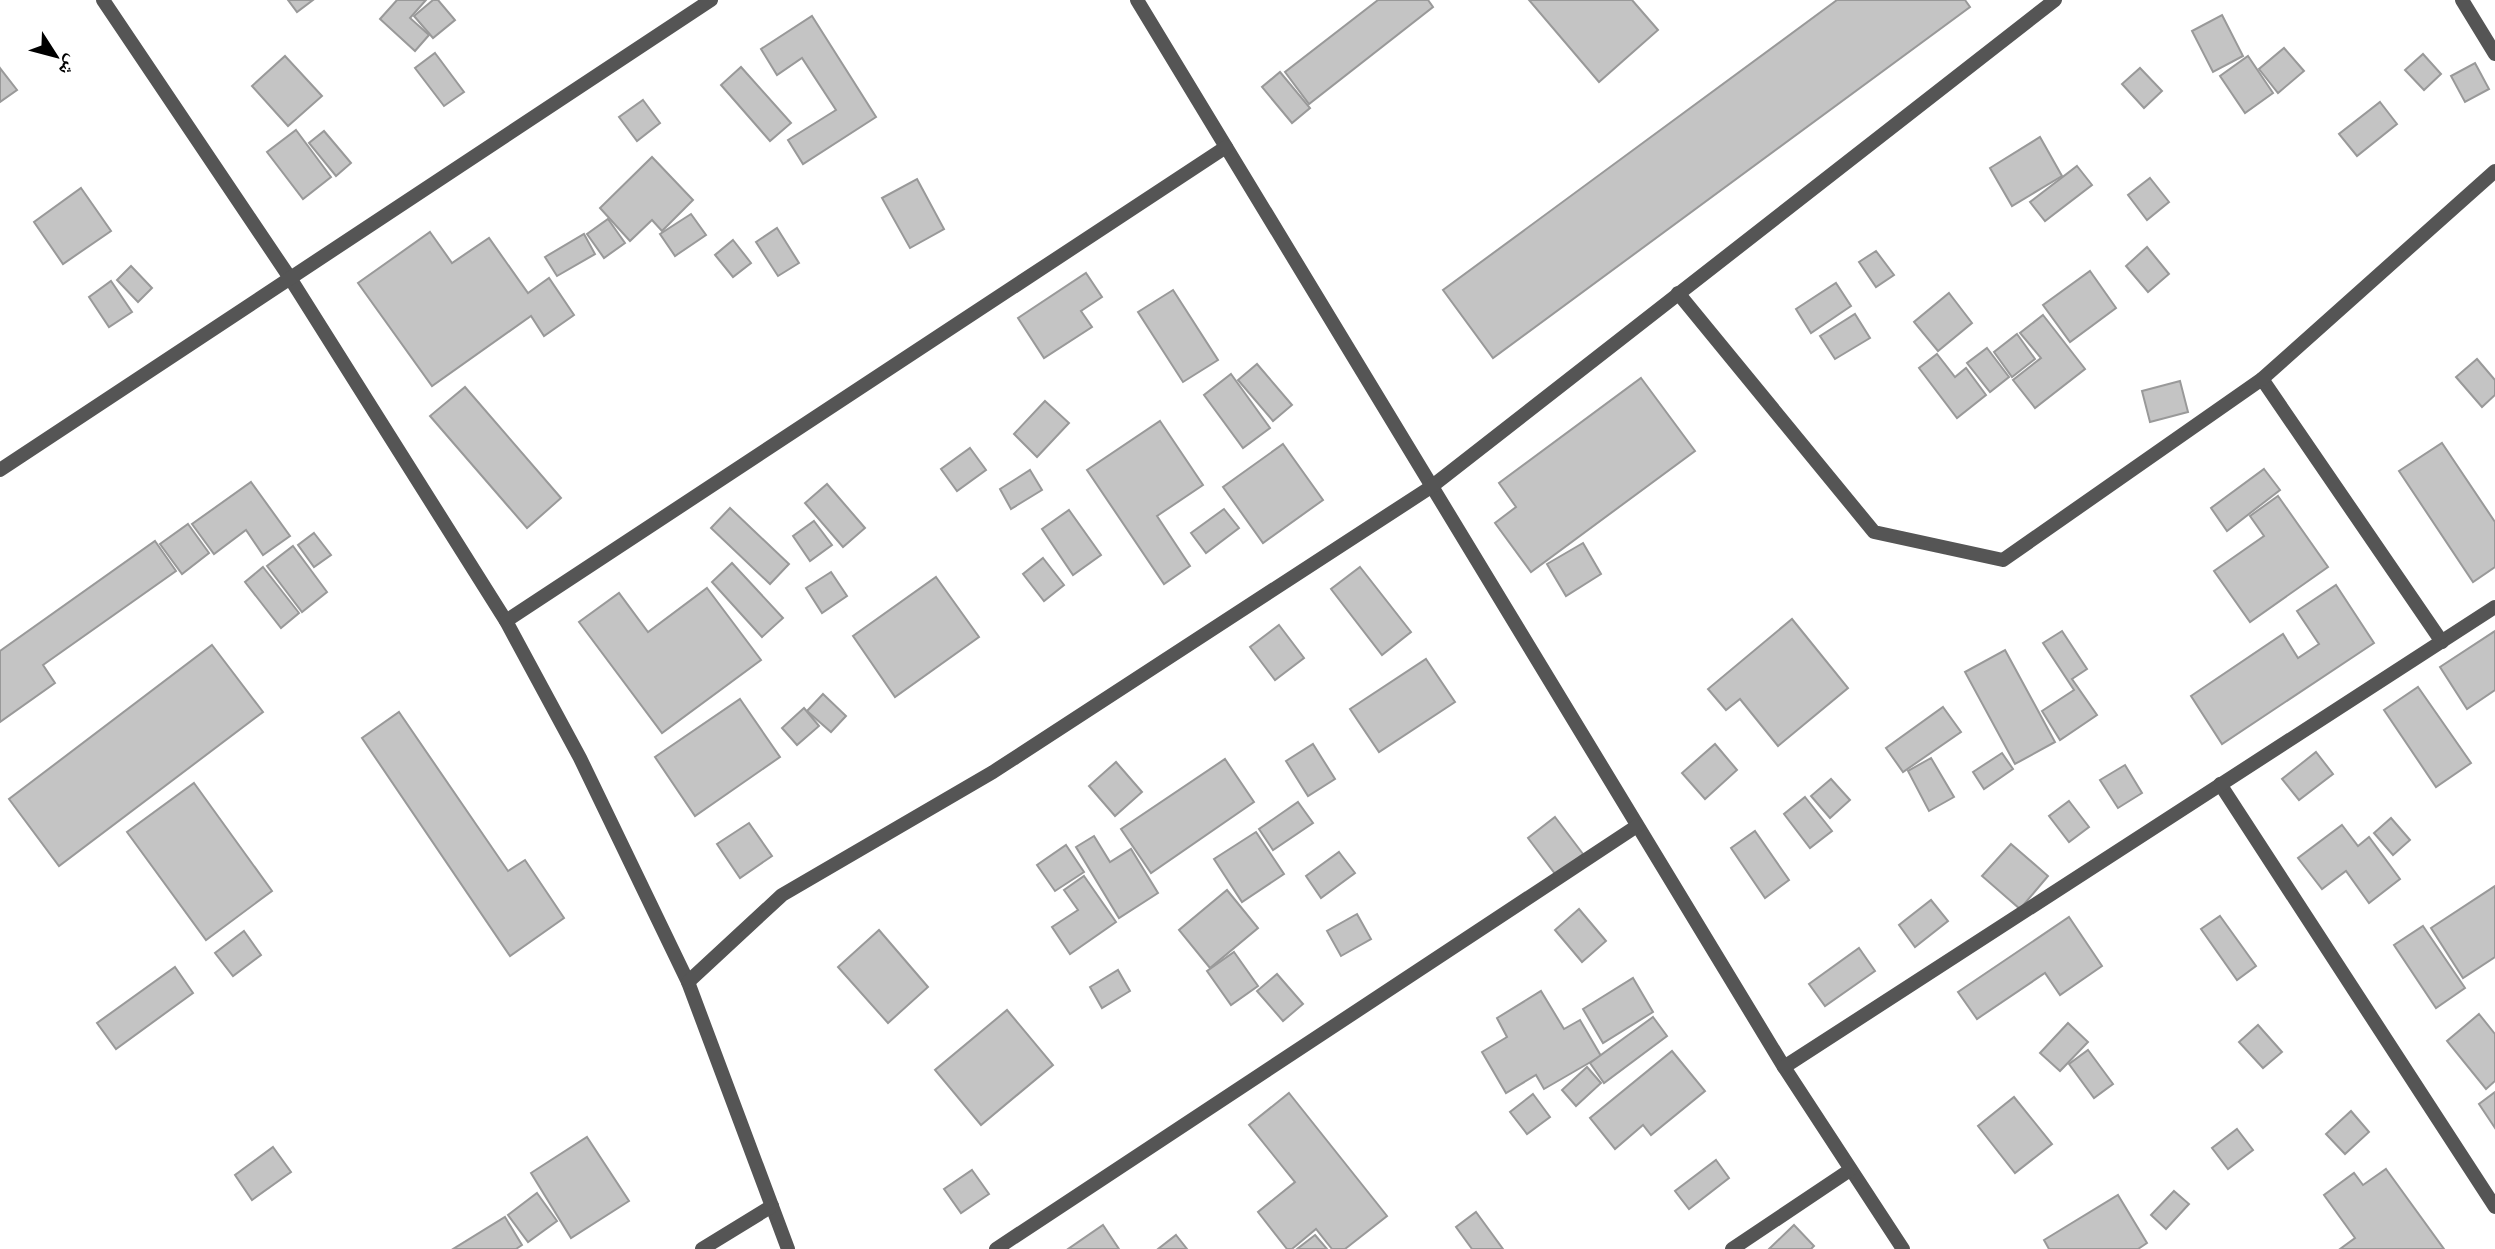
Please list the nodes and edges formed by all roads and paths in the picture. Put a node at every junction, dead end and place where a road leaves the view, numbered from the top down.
1 (103, 0) edge
2 (711, 0) edge
3 (1137, 0) edge
4 (2054, 0) edge
5 (2462, 0) edge
6 (2495, 54) edge
7 (1226, 148) junction
8 (2495, 171) edge
9 (290, 278) junction
10 (1678, 293) junction
11 (2262, 379) junction
12 (0, 470) edge
13 (1431, 487) junction
14 (2495, 607) edge
15 (506, 621) junction
16 (2442, 642) junction
17 (2220, 784) junction
18 (1637, 826) junction
19 (688, 982) junction
20 (1784, 1067) junction
21 (1850, 1170) junction
22 (772, 1206) junction
23 (2495, 1207) edge
24 (702, 1249) edge
25 (788, 1249) edge
26 (996, 1249) edge
27 (1731, 1249) edge
28 (1903, 1249) edge

1 - 9 street
2 - 9 street
3 - 7 street
4 - 10 street
5 - 6 street
7 - 13 street
7 - 15 street
8 - 11 street
9 - 12 street
9 - 15 street
10 - 11 street
10 - 13 street
11 - 16 street
13 - 18 street
13 - 19 street
14 - 16 street
15 - 19 street
16 - 17 street
17 - 20 street
17 - 23 street
18 - 20 street
18 - 26 street
19 - 22 street
20 - 21 street
21 - 27 street
21 - 28 street
22 - 24 street
22 - 25 street

